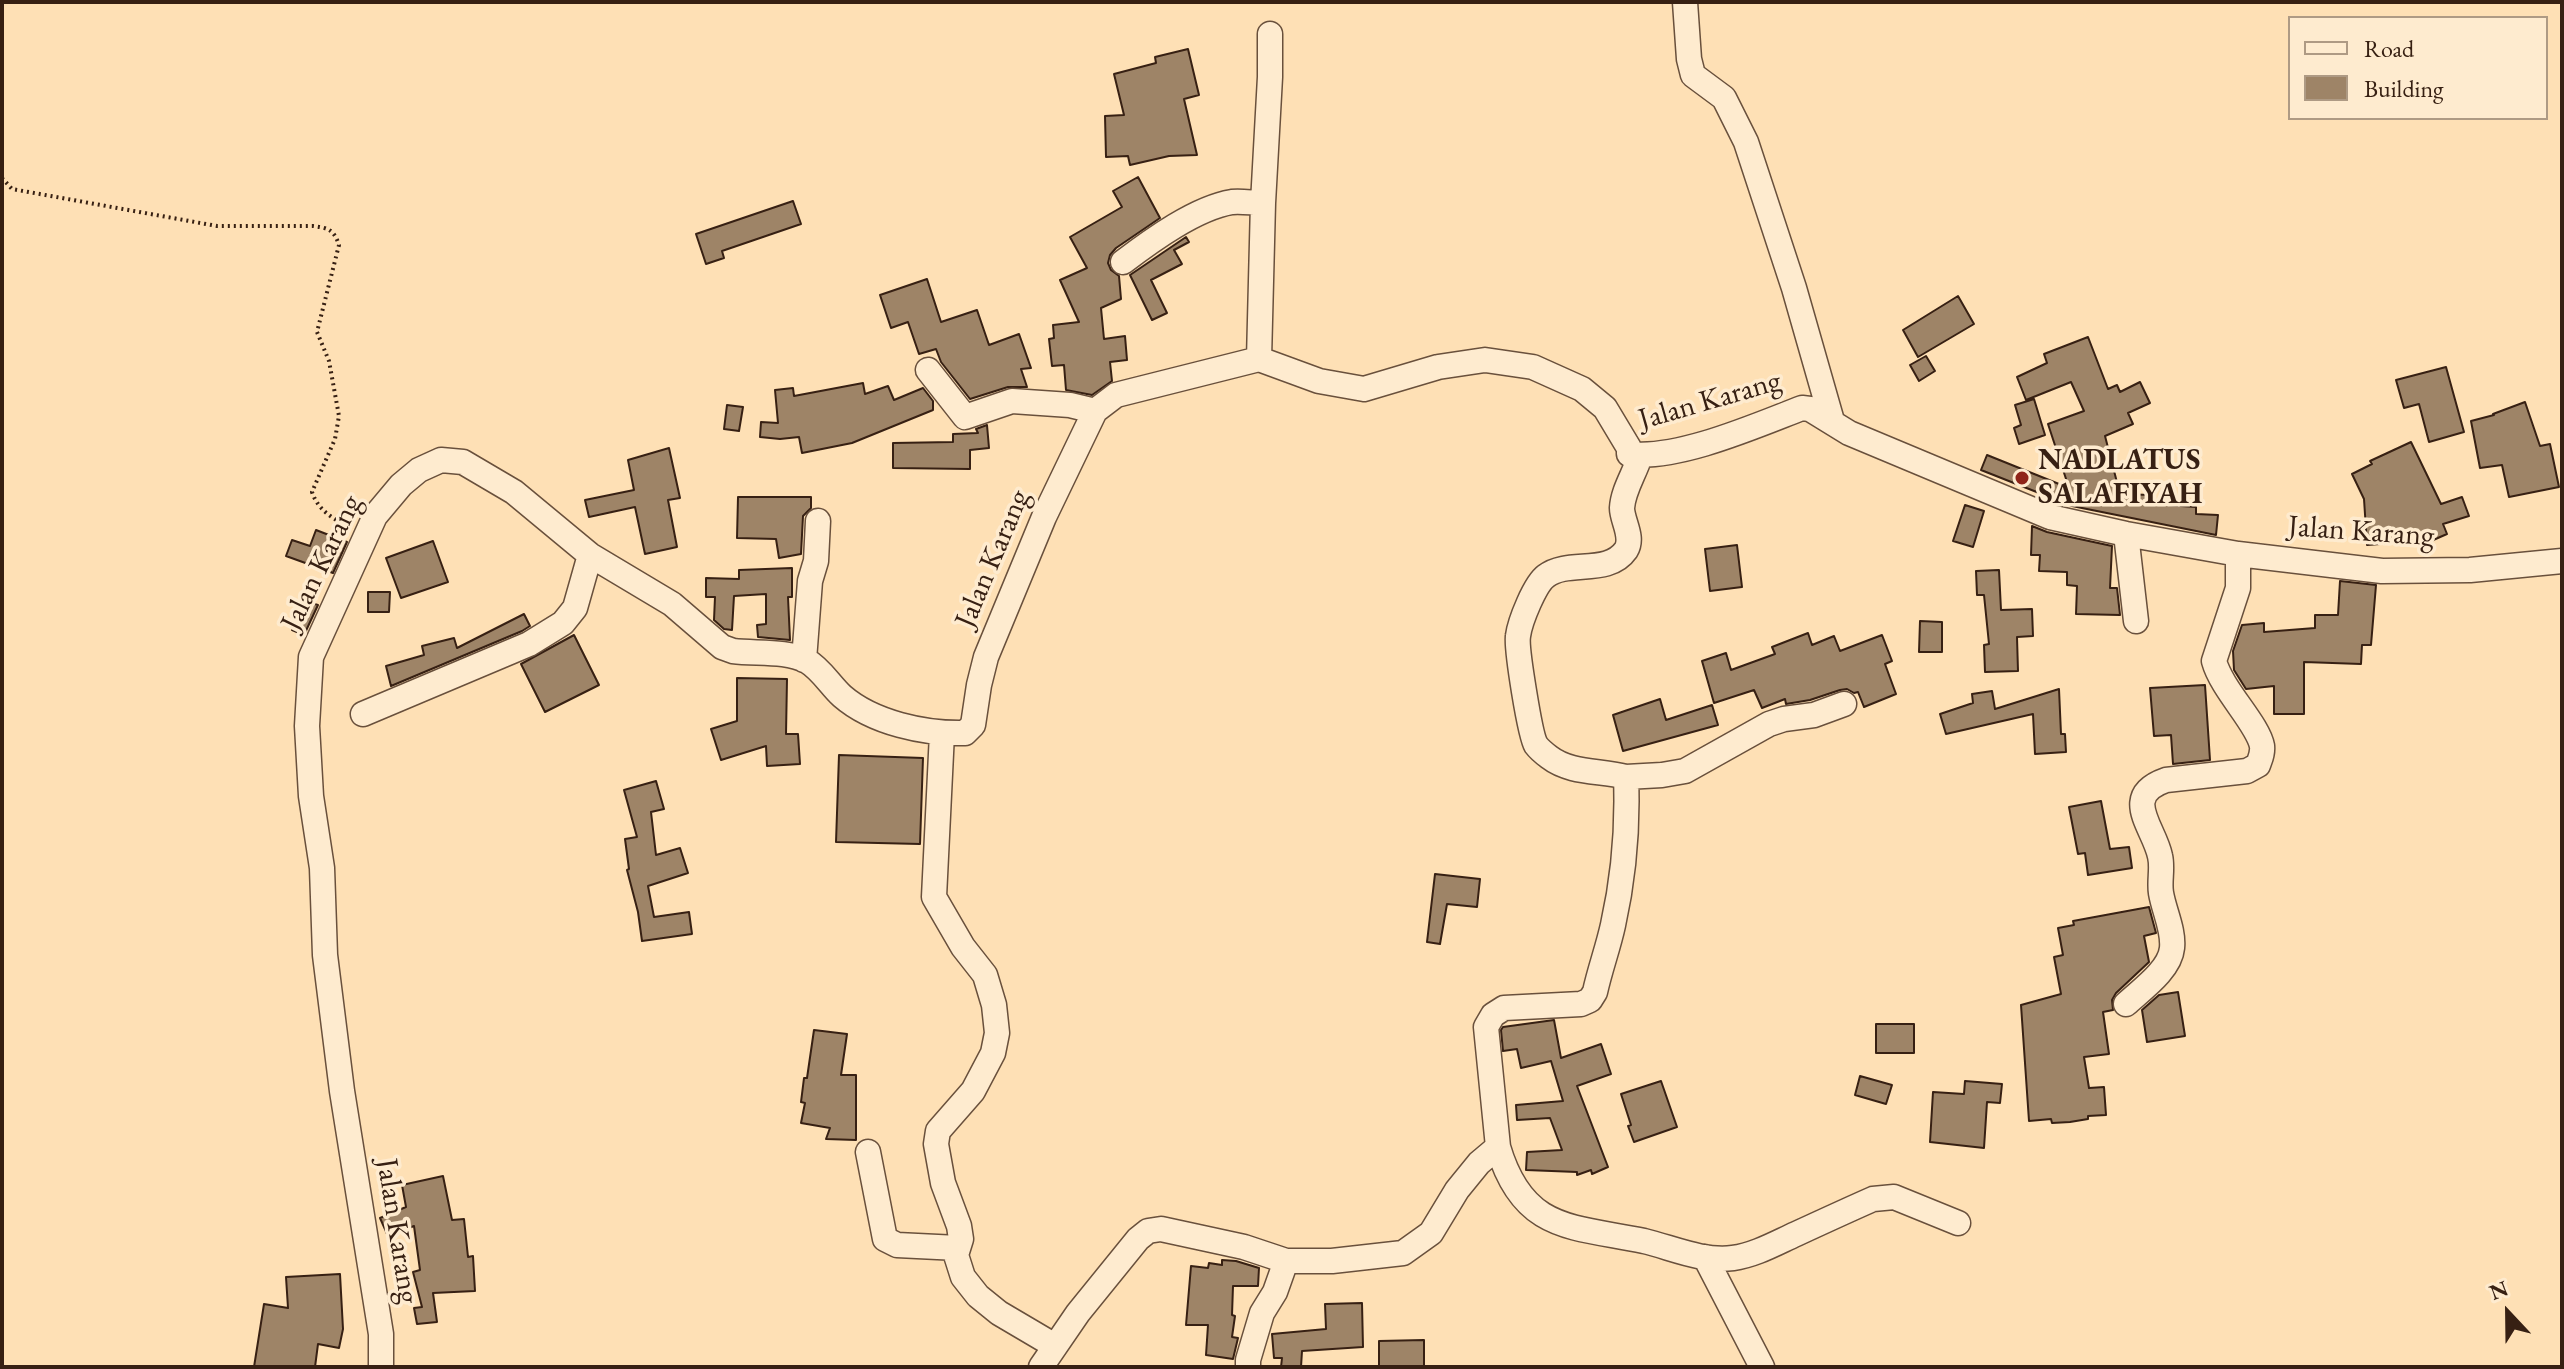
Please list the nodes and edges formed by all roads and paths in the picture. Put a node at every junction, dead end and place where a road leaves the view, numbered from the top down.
1 (1685, 2) edge
2 (1270, 34) dead end
3 (2, 101) edge
4 (2, 117) edge
5 (2, 178) edge
6 (1263, 203) junction
7 (1123, 262) dead end
8 (1259, 359) junction
9 (928, 370) dead end
10 (1095, 411) junction
11 (1832, 421) junction
12 (1640, 456) junction
13 (818, 521) dead end
14 (2126, 534) junction
15 (366, 536) junction
16 (2238, 554) junction
17 (590, 555) junction
18 (2562, 561) edge
19 (2136, 621) dead end
20 (804, 660) junction
21 (1844, 704) dead end
22 (363, 714) dead end
23 (942, 733) junction
24 (1626, 777) junction
25 (2126, 1004) dead end
26 (1498, 1147) junction
27 (868, 1152) dead end
28 (1958, 1223) dead end
29 (958, 1248) junction
30 (1705, 1257) junction
31 (1286, 1261) junction
32 (1055, 1346) junction
33 (381, 1367) edge
34 (1041, 1367) edge
35 (1248, 1367) edge
36 (1762, 1367) edge

1 - 11 street
2 - 6 street
3 - 4 path
5 - 15 path
6 - 7 street
6 - 8 street
8 - 10 street
8 - 12 street, Jalan Karang
9 - 10 street
10 - 23 street, Jalan Karang
11 - 12 street, Jalan Karang
11 - 14 street, Jalan Karang
12 - 24 street
13 - 20 street
14 - 16 street, Jalan Karang
14 - 19 street
15 - 17 street, Jalan Karang
15 - 33 street, Jalan Karang
16 - 18 street, Jalan Karang
16 - 25 street
17 - 20 street, Jalan Karang
17 - 22 street
20 - 23 street
21 - 24 street
23 - 29 street
24 - 26 street
26 - 30 street
26 - 31 street
27 - 29 street
28 - 30 street
29 - 32 street
30 - 36 street
31 - 32 street
31 - 35 street
32 - 34 street

